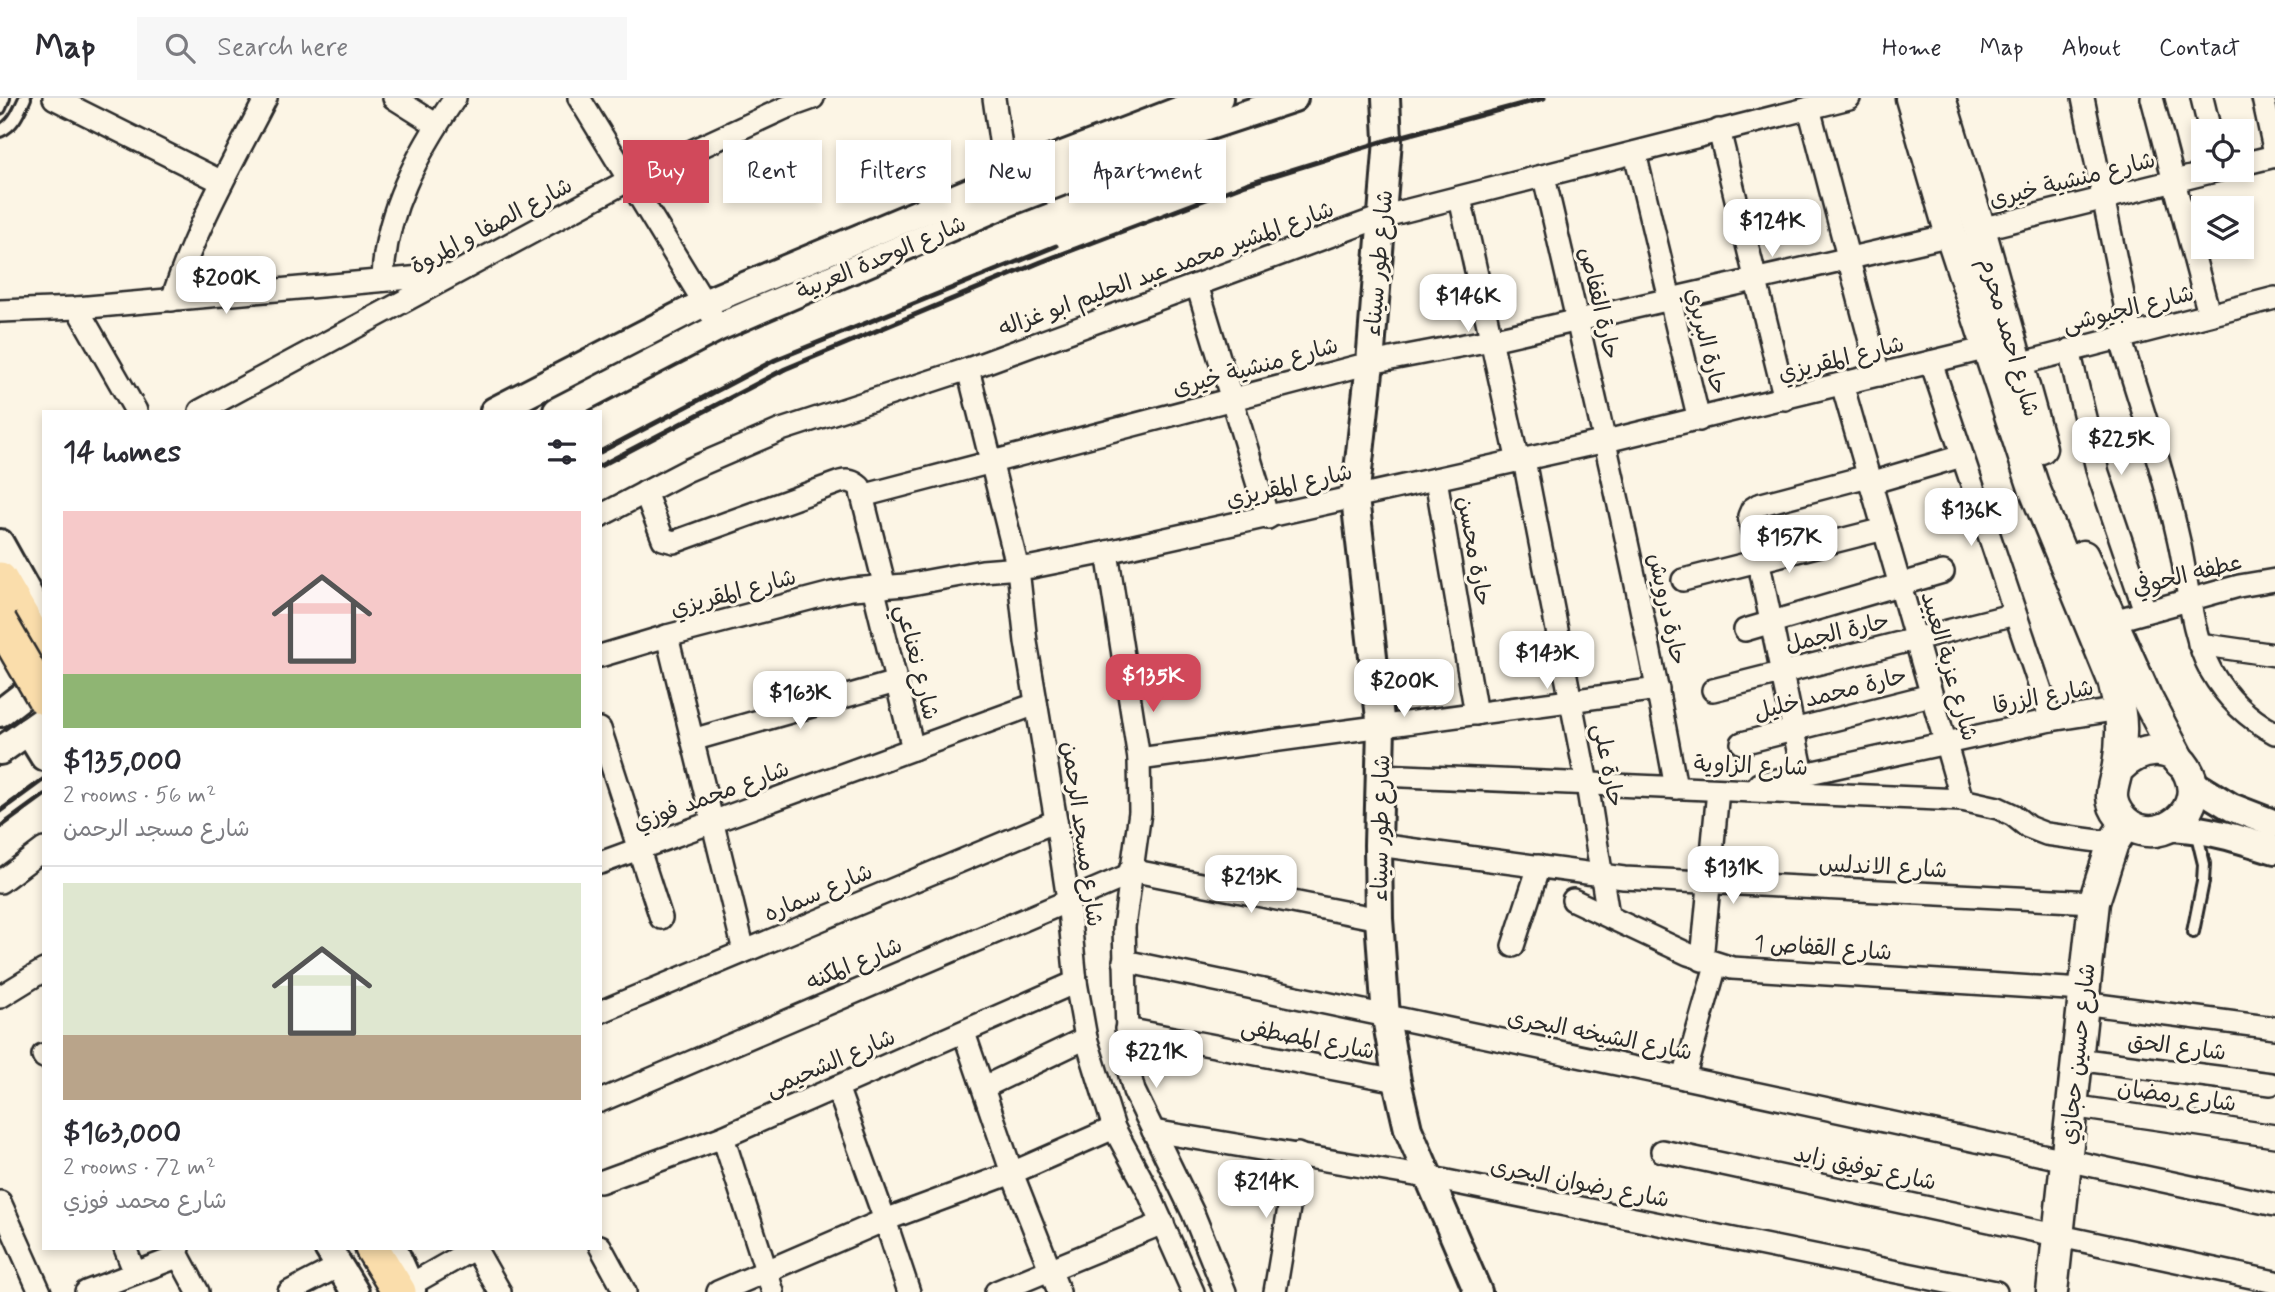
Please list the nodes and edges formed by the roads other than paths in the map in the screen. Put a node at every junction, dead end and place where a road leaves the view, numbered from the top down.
1 (5, 98) edge
2 (25, 98) edge
3 (54, 98) edge
4 (266, 98) edge
5 (394, 98) edge
6 (455, 98) edge
7 (579, 98) edge
8 (813, 98) edge
9 (993, 98) edge
10 (1219, 98) edge
11 (1294, 98) edge
12 (1386, 98) edge
13 (1849, 98) edge
14 (1912, 98) edge
15 (1940, 98) edge
16 (2083, 98) edge
17 (2152, 98) edge
18 (2202, 98) edge
19 (2263, 98) edge
20 (0, 108) edge
21 (1809, 108) junction
22 (1183, 114) edge
23 (2207, 119) edge
24 (437, 125) junction
25 (1719, 130) junction
26 (0, 131) edge
27 (999, 140) edge
28 (709, 143) edge
29 (1635, 153) junction
30 (2275, 154) edge
31 (2254, 160) edge
32 (1055, 169) edge
33 (623, 170) edge
34 (1544, 177) junction
35 (2191, 177) edge
36 (2174, 181) junction
37 (222, 182) junction
38 (623, 183) edge
39 (1460, 198) junction
40 (2103, 198) junction
41 (643, 203) edge
42 (970, 203) edge
43 (978, 203) edge
44 (1381, 217) junction
45 (1980, 229) junction
46 (1951, 235) junction
47 (1848, 259) junction
48 (454, 274) junction
49 (1756, 279) junction
50 (383, 281) junction
51 (1197, 285) junction
52 (2275, 298) edge
53 (1670, 299) junction
54 (172, 300) junction
55 (704, 303) junction
56 (77, 308) junction
57 (0, 312) edge
58 (2209, 314) junction
59 (1577, 320) junction
60 (719, 327) junction
61 (2126, 335) junction
62 (1491, 340) junction
63 (2070, 350) junction
64 (2000, 361) junction
65 (1931, 362) junction
66 (1370, 363) junction
67 (968, 369) junction
68 (1879, 375) junction
69 (1842, 384) junction
70 (1785, 398) junction
71 (1232, 400) junction
72 (135, 410) edge
73 (202, 410) edge
74 (496, 410) edge
75 (559, 410) edge
76 (1699, 420) junction
77 (1606, 441) junction
78 (1962, 456) junction
79 (1521, 461) junction
80 (993, 462) junction
81 (1436, 479) junction
82 (1869, 480) junction
83 (645, 492) junction
84 (862, 496) junction
85 (1355, 498) junction
86 (602, 515) edge
87 (1268, 517) junction
88 (1884, 529) junction
89 (0, 543) edge
90 (1107, 552) junction
91 (1757, 561) junction
92 (1018, 569) junction
93 (1943, 572) dead end
94 (0, 579) edge
95 (1684, 580) dead end
96 (2275, 580) edge
97 (1900, 585) junction
98 (879, 587) junction
99 (2191, 599) junction
100 (2145, 611) junction
101 (2015, 614) junction
102 (42, 618) edge
103 (2113, 621) junction
104 (0, 622) edge
105 (1770, 622) junction
106 (1745, 630) dead end
107 (667, 636) junction
108 (1915, 639) junction
109 (2199, 644) junction
110 (42, 652) edge
111 (602, 655) edge
112 (2275, 655) edge
113 (1781, 673) junction
114 (42, 680) edge
115 (896, 682) junction
116 (1658, 689) junction
117 (1713, 690) dead end
118 (42, 695) edge
119 (1931, 695) junction
120 (4, 700) edge
121 (1570, 701) junction
122 (1036, 704) junction
123 (2120, 709) junction
124 (1476, 714) junction
125 (2051, 720) junction
126 (36, 726) edge
127 (1381, 727) junction
128 (1793, 730) junction
129 (2275, 733) edge
130 (602, 735) edge
131 (692, 740) junction
132 (1742, 743) dead end
133 (1945, 743) junction
134 (42, 749) edge
135 (913, 749) junction
136 (0, 751) edge
137 (1139, 759) junction
138 (2118, 769) junction
139 (2186, 773) junction
140 (1803, 774) junction
141 (1380, 775) junction
142 (1587, 784) junction
143 (1676, 788) junction
144 (1724, 790) junction
145 (1962, 800) junction
146 (1056, 821) junction
147 (712, 822) junction
148 (2275, 824) edge
149 (2183, 828) junction
150 (2119, 833) junction
151 (1378, 845) junction
152 (639, 849) junction
153 (42, 850) edge
154 (2275, 850) edge
155 (602, 862) edge
156 (1539, 866) junction
157 (1130, 873) junction
158 (1603, 876) junction
159 (0, 882) edge
160 (1708, 883) junction
161 (1068, 900) junction
162 (1573, 900) dead end
163 (2094, 902) junction
164 (1608, 915) junction
165 (661, 918) dead end
166 (1379, 919) junction
167 (2193, 932) dead end
168 (1513, 946) dead end
169 (744, 951) junction
170 (1124, 961) junction
171 (1709, 962) junction
172 (42, 971) edge
173 (1076, 982) junction
174 (0, 997) edge
175 (2083, 997) junction
176 (602, 1011) edge
177 (1386, 1017) junction
178 (2275, 1028) edge
179 (1126, 1029) junction
180 (964, 1033) junction
181 (1086, 1038) junction
182 (2076, 1059) junction
183 (1684, 1078) junction
184 (1397, 1082) junction
185 (2271, 1084) dead end
186 (837, 1087) junction
187 (984, 1087) junction
188 (602, 1100) edge
189 (2071, 1106) junction
190 (1115, 1128) junction
191 (1153, 1130) junction
192 (2275, 1136) edge
193 (723, 1137) junction
194 (1662, 1151) dead end
195 (1298, 1154) junction
196 (2066, 1159) junction
197 (1013, 1173) junction
198 (1427, 1178) junction
199 (602, 1181) edge
200 (0, 1202) edge
201 (2275, 1205) edge
202 (885, 1220) junction
203 (1163, 1223) junction
204 (2057, 1235) junction
205 (125, 1250) edge
206 (178, 1250) edge
207 (472, 1250) edge
208 (476, 1250) edge
209 (602, 1250) edge
210 (362, 1264) edge
211 (766, 1271) junction
212 (1049, 1271) junction
213 (135, 1273) junction
214 (2275, 1282) edge
215 (407, 1290) edge
216 (40, 1292) edge
217 (86, 1292) edge
218 (198, 1292) edge
219 (289, 1292) edge
220 (500, 1292) edge
221 (625, 1292) edge
222 (718, 1292) edge
223 (773, 1292) edge
224 (909, 1292) edge
225 (996, 1292) edge
226 (1059, 1292) edge
227 (1193, 1292) edge
228 (1225, 1292) edge
229 (1275, 1292) edge
230 (1478, 1292) edge
231 (1996, 1292) edge
232 (2052, 1292) edge

1 - 20 lane
2 - 26 lane
3 - 37 street
4 - 37 street
5 - 24 street
6 - 24 street
7 - 33 street
8 - 28 street, شارع الصفا و المروة
9 - 27 street
10 - 22 street, شارع الوحدة العربية
11 - 22 street, شارع الوحدة العربية
12 - 44 street, شارع طور سيناء
13 - 21 street, شارع المشير محمد عبد الحليم ابو غزاله
14 - 46 main road, شارع احمد محرم
15 - 45 main road, شارع احمد محرم
16 - 40 street
17 - 36 street
18 - 23 street
19 - 30 street
21 - 25 street, شارع المشير محمد عبد الحليم ابو غزاله
21 - 47 street
22 - 32 street, شارع الوحدة العربية
24 - 50 street
25 - 29 street, شارع المشير محمد عبد الحليم ابو غزاله
25 - 49 street
29 - 34 street, شارع المشير محمد عبد الحليم ابو غزاله
29 - 53 street, حارة البربري
30 - 31 street
34 - 39 street, شارع المشير محمد عبد الحليم ابو غزاله
34 - 59 street, حارة القفاص
35 - 36 street, شارع منشية خيرى
36 - 40 street, شارع منشية خيرى
36 - 58 street
37 - 54 street
38 - 48 street, شارع الصفا و المروة
39 - 44 street, شارع المشير محمد عبد الحليم ابو غزاله
39 - 62 street, حارة على
40 - 45 street, شارع منشية خيرى
40 - 61 street
41 - 55 street
42 - 55 street, شارع الوحدة العربية
43 - 60 street, شارع الوحدة العربية
44 - 51 street, شارع المشير محمد عبد الحليم ابو غزاله
44 - 66 street, شارع طور سيناء
45 - 64 main road, شارع احمد محرم
46 - 47 street, شارع منشية خيرى
46 - 64 main road, شارع احمد محرم
47 - 49 street, شارع منشية خيرى
47 - 68 street
48 - 50 street
48 - 73 street, شارع الصفا و المروة
49 - 53 street, شارع منشية خيرى
49 - 70 street
50 - 54 street
51 - 67 street, شارع المشير محمد عبد الحليم ابو غزاله
51 - 71 street
52 - 58 street, شارع الجيوشى
53 - 59 street, شارع منشية خيرى
53 - 76 street, حارة البربري
54 - 56 street
55 - 60 street
55 - 74 street, شارع الوحدة العربية
56 - 57 street
56 - 72 street
58 - 61 street, شارع الجيوشى
59 - 62 street, شارع منشية خيرى
59 - 77 street, حارة القفاص
60 - 75 street, شارع الوحدة العربية
61 - 63 street, شارع الجيوشى
61 - 99 street
62 - 66 street, شارع منشية خيرى
62 - 79 street, حارة على
63 - 64 street, شارع الجيوشى
63 - 100 street
64 - 65 street, شارع المقريزي
64 - 103 main road, شارع احمد محرم
64 - 123 main road, شارع احمد محرم
65 - 68 street, شارع المقريزي
65 - 78 street
66 - 71 street, شارع منشية خيرى
66 - 85 street, شارع طور سيناء
67 - 80 street, شارع مسجد الرحمن
67 - 83 street, شارع المشير محمد عبد الحليم ابو غزاله
68 - 69 street, شارع المقريزي
69 - 70 street, شارع المقريزي
69 - 82 street, شارع عزبة العبيد
70 - 76 street, شارع المقريزي
71 - 80 street, شارع منشية خيرى
71 - 87 street
76 - 77 street, شارع المقريزي
77 - 79 street, شارع المقريزي
77 - 116 street, حارة درويش
78 - 82 street
78 - 101 street
79 - 81 street, شارع المقريزي
79 - 121 street, حارة على
80 - 84 street, شارع منشية خيرى
80 - 92 street, شارع مسجد الرحمن
81 - 85 street, شارع المقريزي
81 - 124 street, حارة محسن
82 - 88 street, شارع عزبة العبيد
82 - 91 street
83 - 84 street
83 - 86 street, شارع المشير محمد عبد الحليم ابو غزاله
84 - 98 street, شارع نعناعي
85 - 87 street, شارع المقريزي
85 - 127 street, شارع طور سيناء
87 - 90 street, شارع المقريزي
88 - 91 street
88 - 97 street, شارع عزبة العبيد
89 - 102 street
90 - 92 street, شارع المقريزي
90 - 137 street, شارع مسجد الرحمن
91 - 95 street
91 - 105 street
92 - 98 street, شارع المقريزي
92 - 122 street, شارع مسجد الرحمن
93 - 97 street
94 - 110 main road
96 - 99 street, عطفه الحوفي
97 - 105 street
97 - 108 street, شارع عزبة العبيد
98 - 107 street, شارع المقريزي
98 - 115 street, شارع نعناعي
99 - 100 street, عطفه الحوفي
99 - 109 street
100 - 103 street, عطفه الحوفي
101 - 108 street, حارة الجمل
101 - 125 street
103 - 139 main road, شارع احمد محرم
104 - 118 main road, bridge
105 - 106 street
105 - 113 street
107 - 111 street, شارع المقريزي
107 - 131 street
108 - 113 street, حارة الجمل
108 - 119 street, شارع عزبة العبيد
109 - 112 street
109 - 129 street
113 - 117 street, حارة الجمل
113 - 128 street
114 - 120 street
115 - 131 street
115 - 135 street, شارع نعناعي
116 - 121 street
116 - 143 street, حارة درويش
119 - 128 street, حارة محمد خليل
119 - 133 street, شارع عزبة العبيد
121 - 124 street
121 - 142 street, حارة على
122 - 135 street, شارع محمد فوزي
122 - 146 street, شارع مسجد الرحمن
123 - 125 street, شارع الزرقا
123 - 138 main road, شارع احمد محرم
124 - 127 street
125 - 133 street, شارع الزرقا
126 - 134 street
126 - 136 street
127 - 137 street
127 - 141 street, شارع طور سيناء
128 - 132 street, حارة محمد خليل
128 - 140 street
130 - 152 street
131 - 147 street
133 - 140 street, شارع الزرقا
133 - 145 street, شارع عزبة العبيد
135 - 147 street, شارع محمد فوزي
137 - 157 street, شارع مسجد الرحمن
138 - 139 main road
138 - 150 main road
139 - 148 street
139 - 149 main road
140 - 144 street, شارع الزرقا
141 - 142 street, شارع الزاوية
141 - 151 street, شارع طور سيناء
142 - 143 street, شارع الزاوية
142 - 158 street, حارة على
143 - 144 street, شارع الزاوية
144 - 145 street, شارع الزاوية
144 - 160 street
145 - 150 street, شارع الزاوية
146 - 161 street, شارع مسجد الرحمن
146 - 169 street, شارع سماره
147 - 152 street, شارع محمد فوزي
147 - 169 street
149 - 150 main road
149 - 154 street
149 - 167 lane
150 - 163 main road, شارع حسين حجازي
151 - 156 street, شارع الاندلس
151 - 166 street, شارع طور سيناء
152 - 155 street, شارع محمد فوزي
152 - 165 street
153 - 159 street
156 - 158 street, شارع الاندلس
156 - 168 street
157 - 161 street, شارع المكنه
157 - 166 street
157 - 170 street, شارع مسجد الرحمن
158 - 160 street, شارع الاندلس
158 - 164 street, حارة على
160 - 163 street, شارع الاندلس
160 - 171 street
161 - 173 street, شارع مسجد الرحمن
161 - 188 street, شارع المكنه
162 - 164 street, شارع القفاص 1
163 - 175 main road, شارع حسين حجازي
164 - 171 street, شارع القفاص 1
166 - 177 street, شارع طور سيناء
169 - 176 street, شارع سماره
170 - 177 street, شارع الشيخه البحرى
170 - 179 street, شارع مسجد الرحمن
171 - 175 street, شارع القفاص 1
171 - 183 street
172 - 174 street
173 - 180 street, شارع الشحيمى
173 - 181 street, شارع مسجد الرحمن
175 - 178 street, شارع القفاص 1
175 - 182 main road, شارع حسين حجازي
177 - 183 street, شارع الشيخه البحرى
177 - 184 street, شارع طور سيناء
179 - 184 street, شارع المصطفى
179 - 191 street, شارع مسجد الرحمن
180 - 186 street, شارع الشحيمى
180 - 187 street
181 - 187 street
181 - 190 street, شارع مسجد الرحمن
182 - 185 street, شارع الحق
182 - 189 main road, شارع حسين حجازي
183 - 196 street, شارع الشيخه البحرى
184 - 198 street, شارع طور سيناء
186 - 193 street, شارع الشحيمى
186 - 202 street
187 - 197 street
189 - 192 street, شارع رمضان
189 - 196 main road, شارع حسين حجازي
190 - 197 street
190 - 203 street, شارع مسجد الرحمن
191 - 195 street, شارع رضوان البحرى
191 - 228 street, شارع مسجد الرحمن
193 - 199 street, شارع الشحيمى
193 - 211 street
194 - 204 street, شارع توفيق زايد
195 - 198 street, شارع رضوان البحرى
195 - 229 street
196 - 201 street, شارع الشيخه البحرى
196 - 204 main road, شارع حسين حجازي
197 - 202 street
197 - 212 street
198 - 230 street, شارع طور سيناء
198 - 231 street, شارع رضوان البحرى
200 - 216 street
202 - 211 street
202 - 224 street
203 - 212 street
203 - 227 street, شارع مسجد الرحمن
204 - 214 street, شارع توفيق زايد
204 - 232 main road, شارع حسين حجازي
205 - 213 street
206 - 213 street
206 - 218 street
207 - 215 street
208 - 220 street
209 - 221 street
210 - 215 main road
210 - 219 street
211 - 222 street
211 - 223 street
212 - 225 street
212 - 226 street
213 - 217 street

